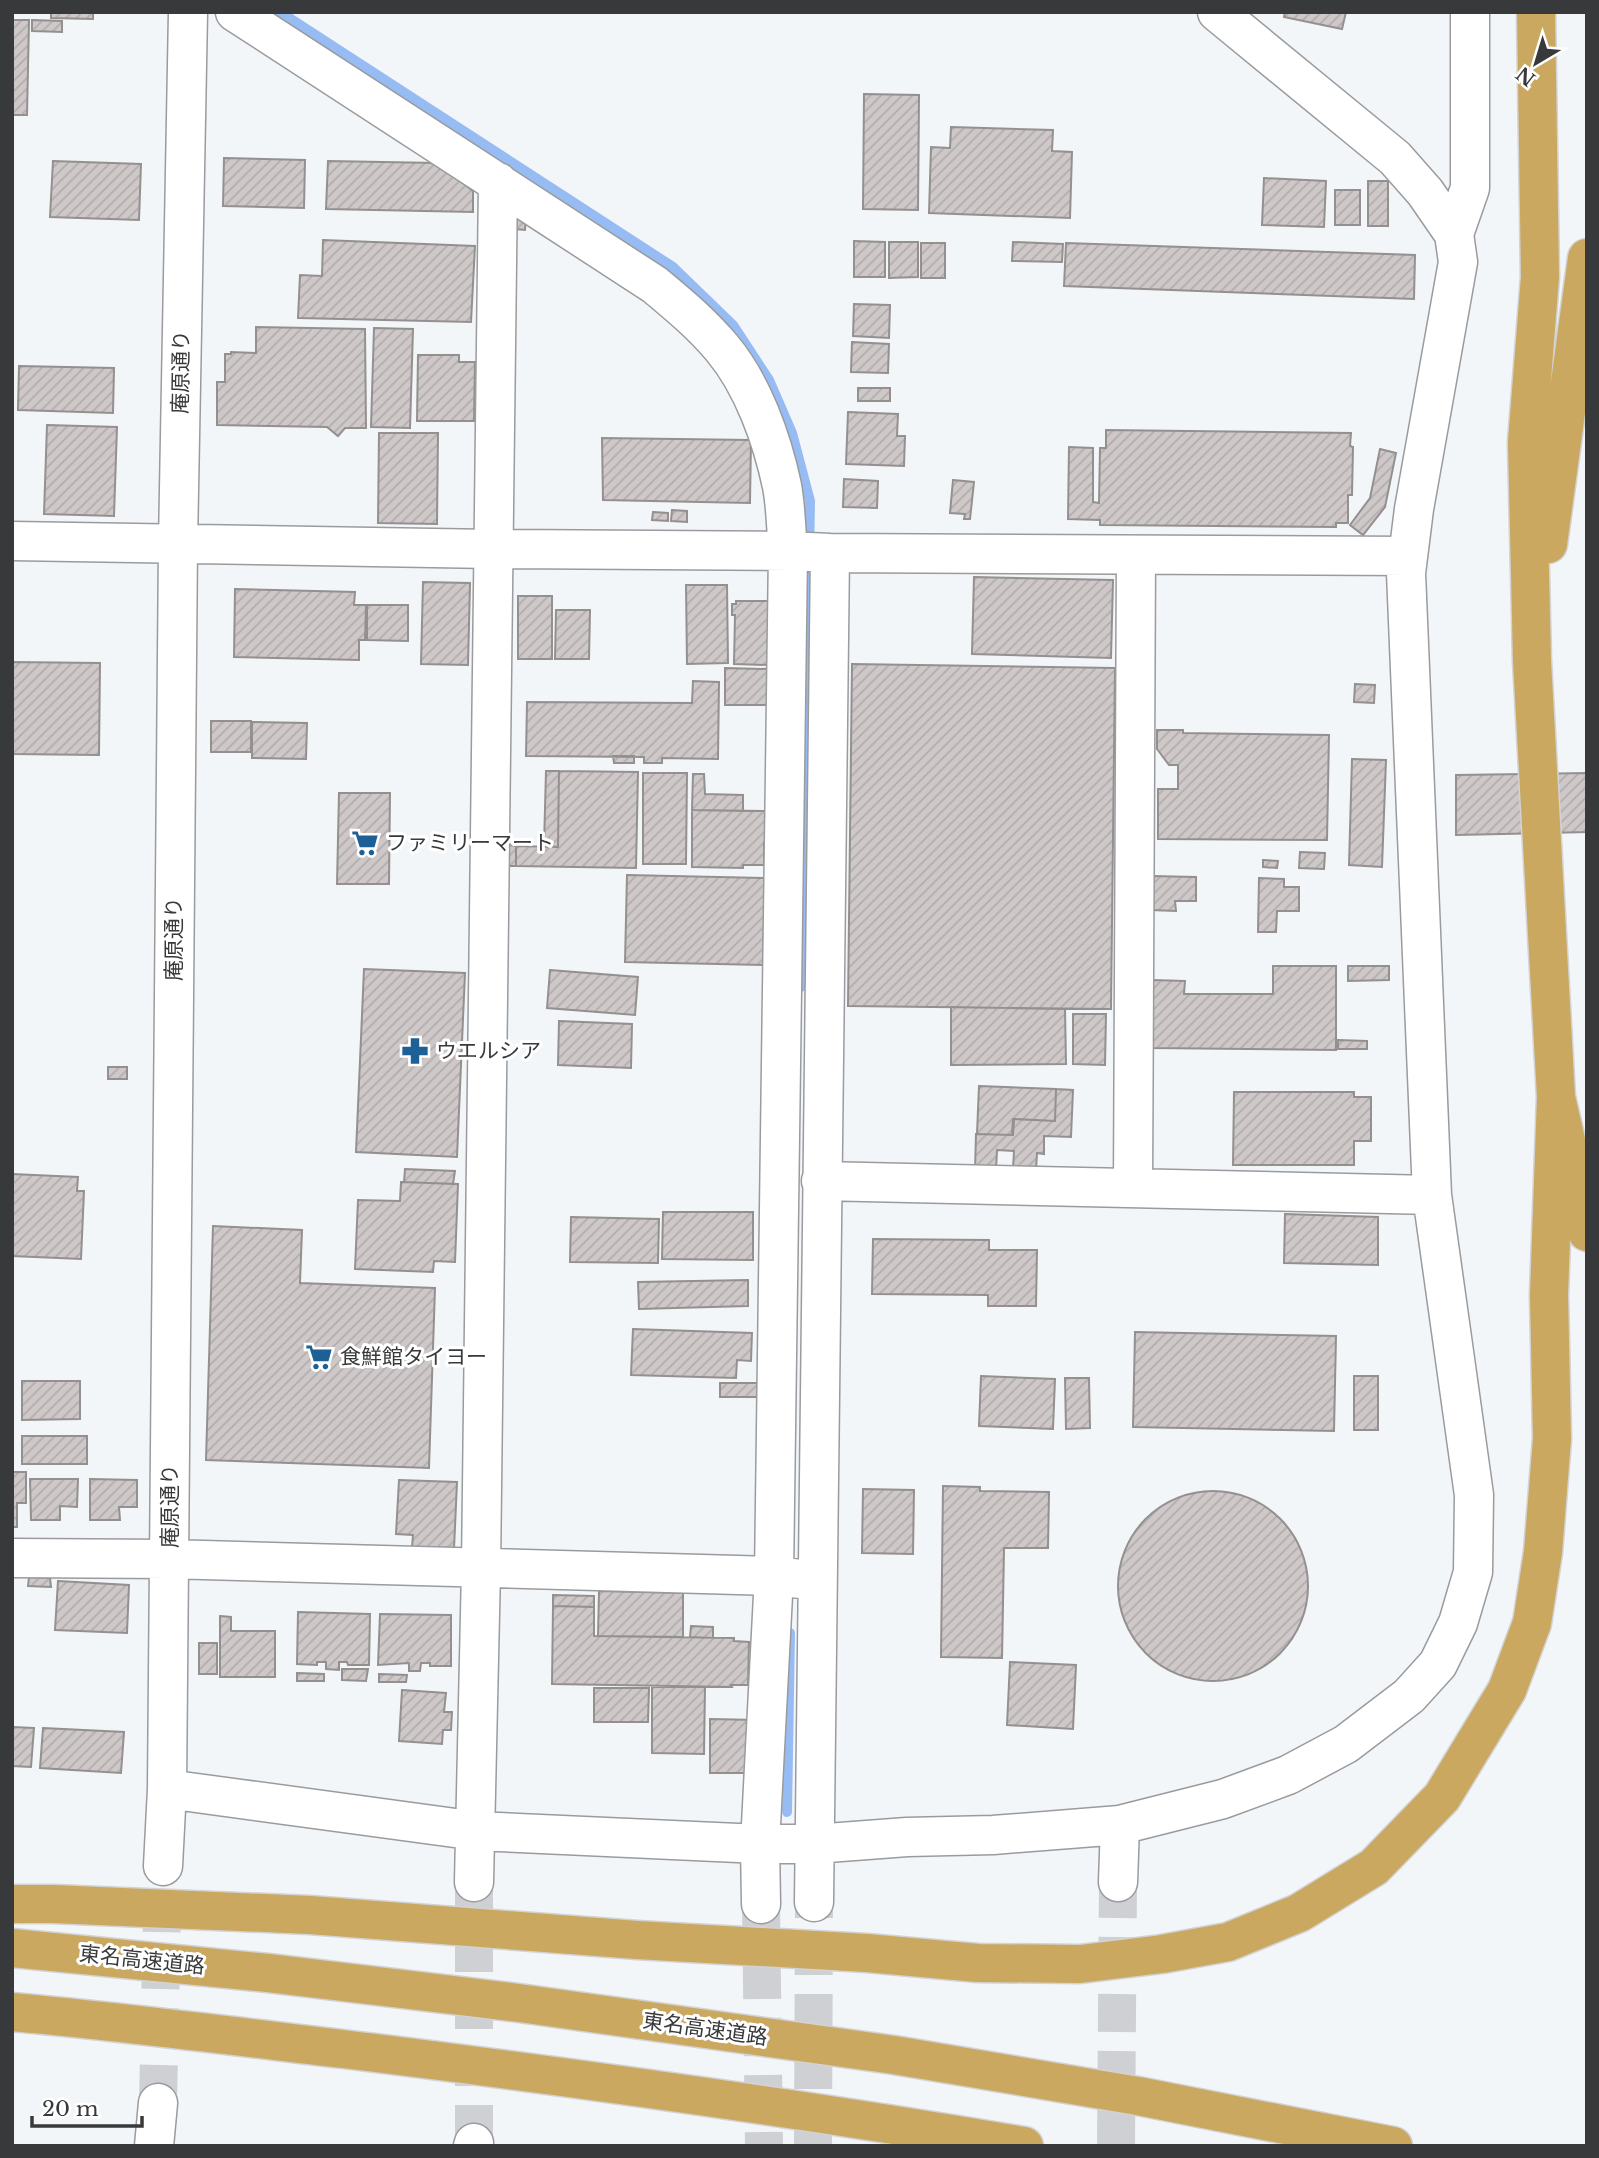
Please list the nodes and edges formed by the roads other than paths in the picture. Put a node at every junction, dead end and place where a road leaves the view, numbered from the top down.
1 (188, 12) edge
2 (235, 12) edge
3 (1217, 12) edge
4 (1470, 12) edge
5 (1536, 12) edge
6 (498, 182) junction
7 (1454, 234) junction
8 (1587, 263) edge
9 (1587, 319) edge
10 (12, 541) edge
11 (178, 543) junction
12 (492, 549) junction
13 (788, 551) junction
14 (830, 553) junction
15 (1136, 555) junction
16 (1408, 555) junction
17 (1532, 661) junction
18 (1556, 1097) junction
19 (821, 1181) junction
20 (1133, 1188) junction
21 (1432, 1195) junction
22 (1587, 1232) edge
23 (12, 1558) edge
24 (169, 1559) junction
25 (481, 1569) junction
26 (774, 1576) junction
27 (816, 1580) junction
28 (167, 1789) junction
29 (1120, 1825) junction
30 (477, 1831) junction
31 (760, 1844) junction
32 (814, 1844) junction
33 (163, 1866) tunnel mouth
34 (474, 1882) tunnel mouth
35 (1118, 1882) tunnel mouth
36 (814, 1902) tunnel mouth
37 (12, 1904) edge
38 (761, 1904) tunnel mouth
39 (12, 1948) edge
40 (12, 2012) edge
41 (158, 2103) tunnel mouth
42 (154, 2146) edge
43 (1024, 2146) edge
44 (1393, 2146) edge

1 - 11 street, 庵原通り
2 - 6 street
3 - 7 street
4 - 7 street
5 - 17 highway
6 - 12 street
6 - 13 street
7 - 16 street
8 - 9 street
8 - 17 highway
10 - 11 street
11 - 12 street
11 - 24 street, 庵原通り
12 - 13 street
12 - 25 street
13 - 14 street
13 - 26 street
14 - 15 street
14 - 19 street
15 - 16 street
15 - 20 street
16 - 21 street
17 - 18 highway
18 - 22 highway
18 - 37 highway
19 - 20 street
19 - 27 street
20 - 21 street
21 - 29 street
23 - 24 street
24 - 25 street
24 - 28 street, 庵原通り
25 - 26 street
25 - 30 street
26 - 27 street
26 - 31 street
27 - 32 street
28 - 30 street
28 - 33 street, 庵原通り
29 - 32 street
29 - 35 street
30 - 31 street
30 - 34 street
31 - 32 street
31 - 38 street
32 - 36 street
39 - 44 highway, 東名高速道路
40 - 43 highway
41 - 42 street

